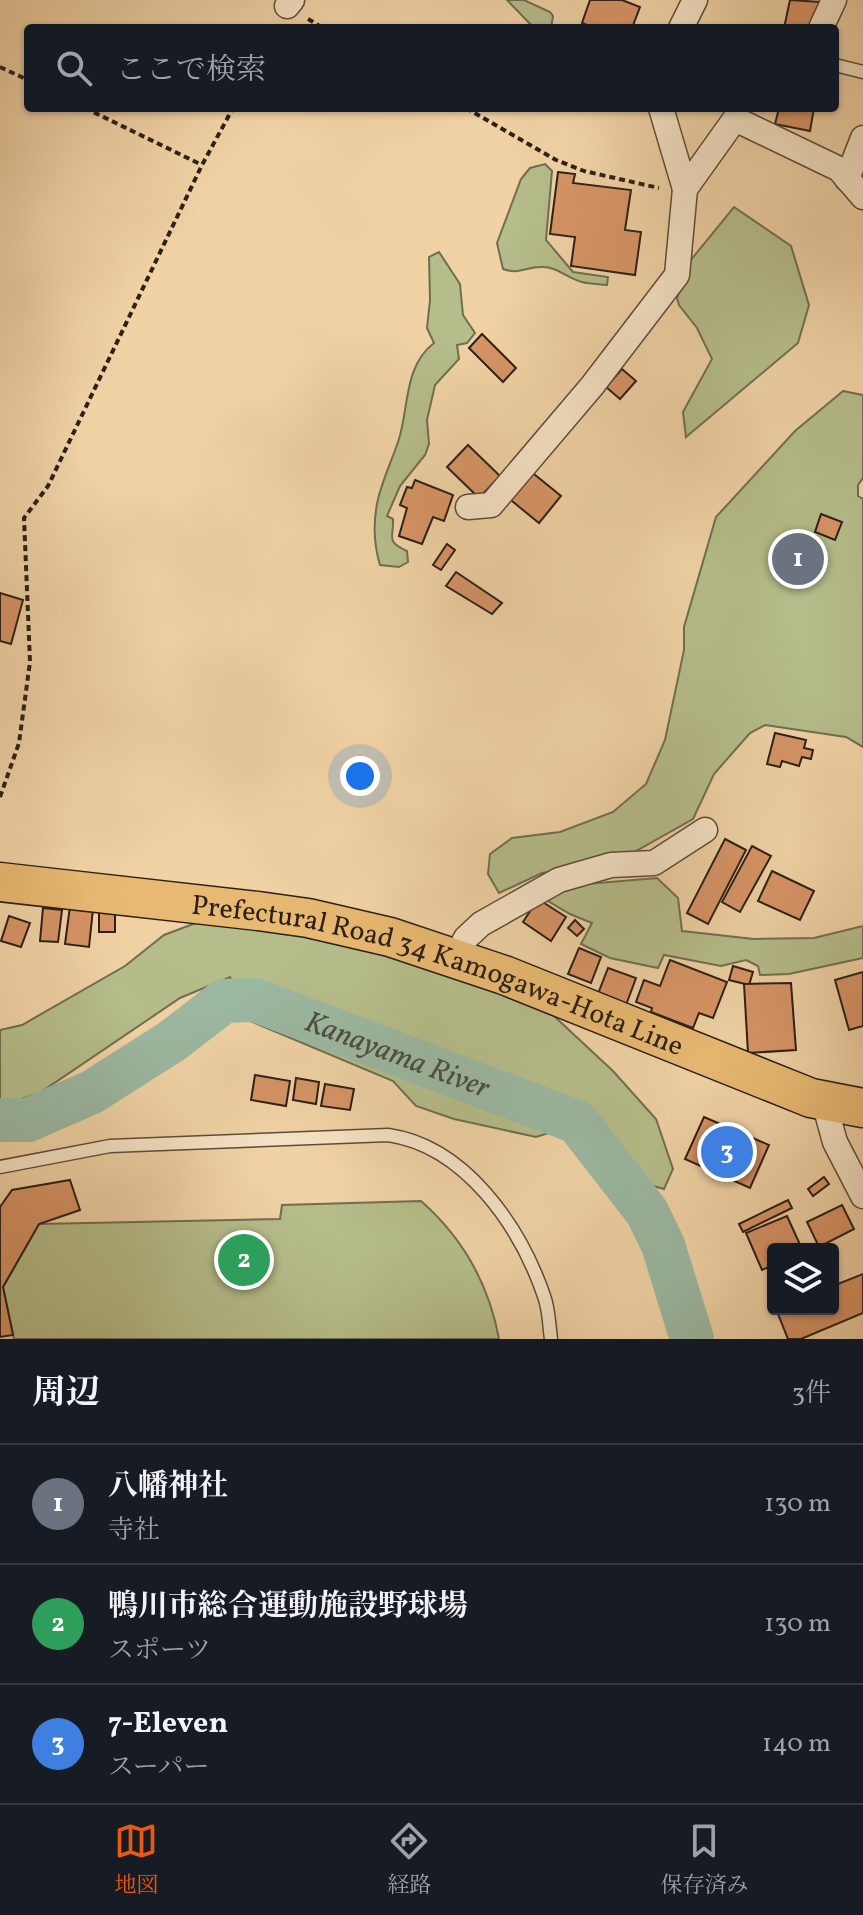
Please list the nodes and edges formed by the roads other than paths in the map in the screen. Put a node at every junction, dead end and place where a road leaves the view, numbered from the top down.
1 (695, 0) edge
2 (834, 0) edge
3 (683, 24) edge
4 (823, 24) edge
5 (839, 66) edge
6 (863, 72) edge
7 (662, 112) edge
8 (863, 138) edge
9 (855, 188) edge
10 (685, 189) junction
11 (468, 507) dead end
12 (705, 830) dead end
13 (0, 882) edge
14 (455, 958) junction
15 (824, 1102) junction
16 (863, 1108) edge
17 (0, 1167) edge
18 (863, 1196) edge
19 (551, 1339) edge

1 - 3 street
2 - 4 street
5 - 6 lane
7 - 10 street
8 - 9 street
9 - 10 street
10 - 11 street
12 - 14 street
13 - 14 main road, Prefectural Road 34 Kamogawa-Hota Line
14 - 15 main road, Prefectural Road 34 Kamogawa-Hota Line
15 - 16 main road, Prefectural Road 34 Kamogawa-Hota Line
15 - 18 street
17 - 19 lane

